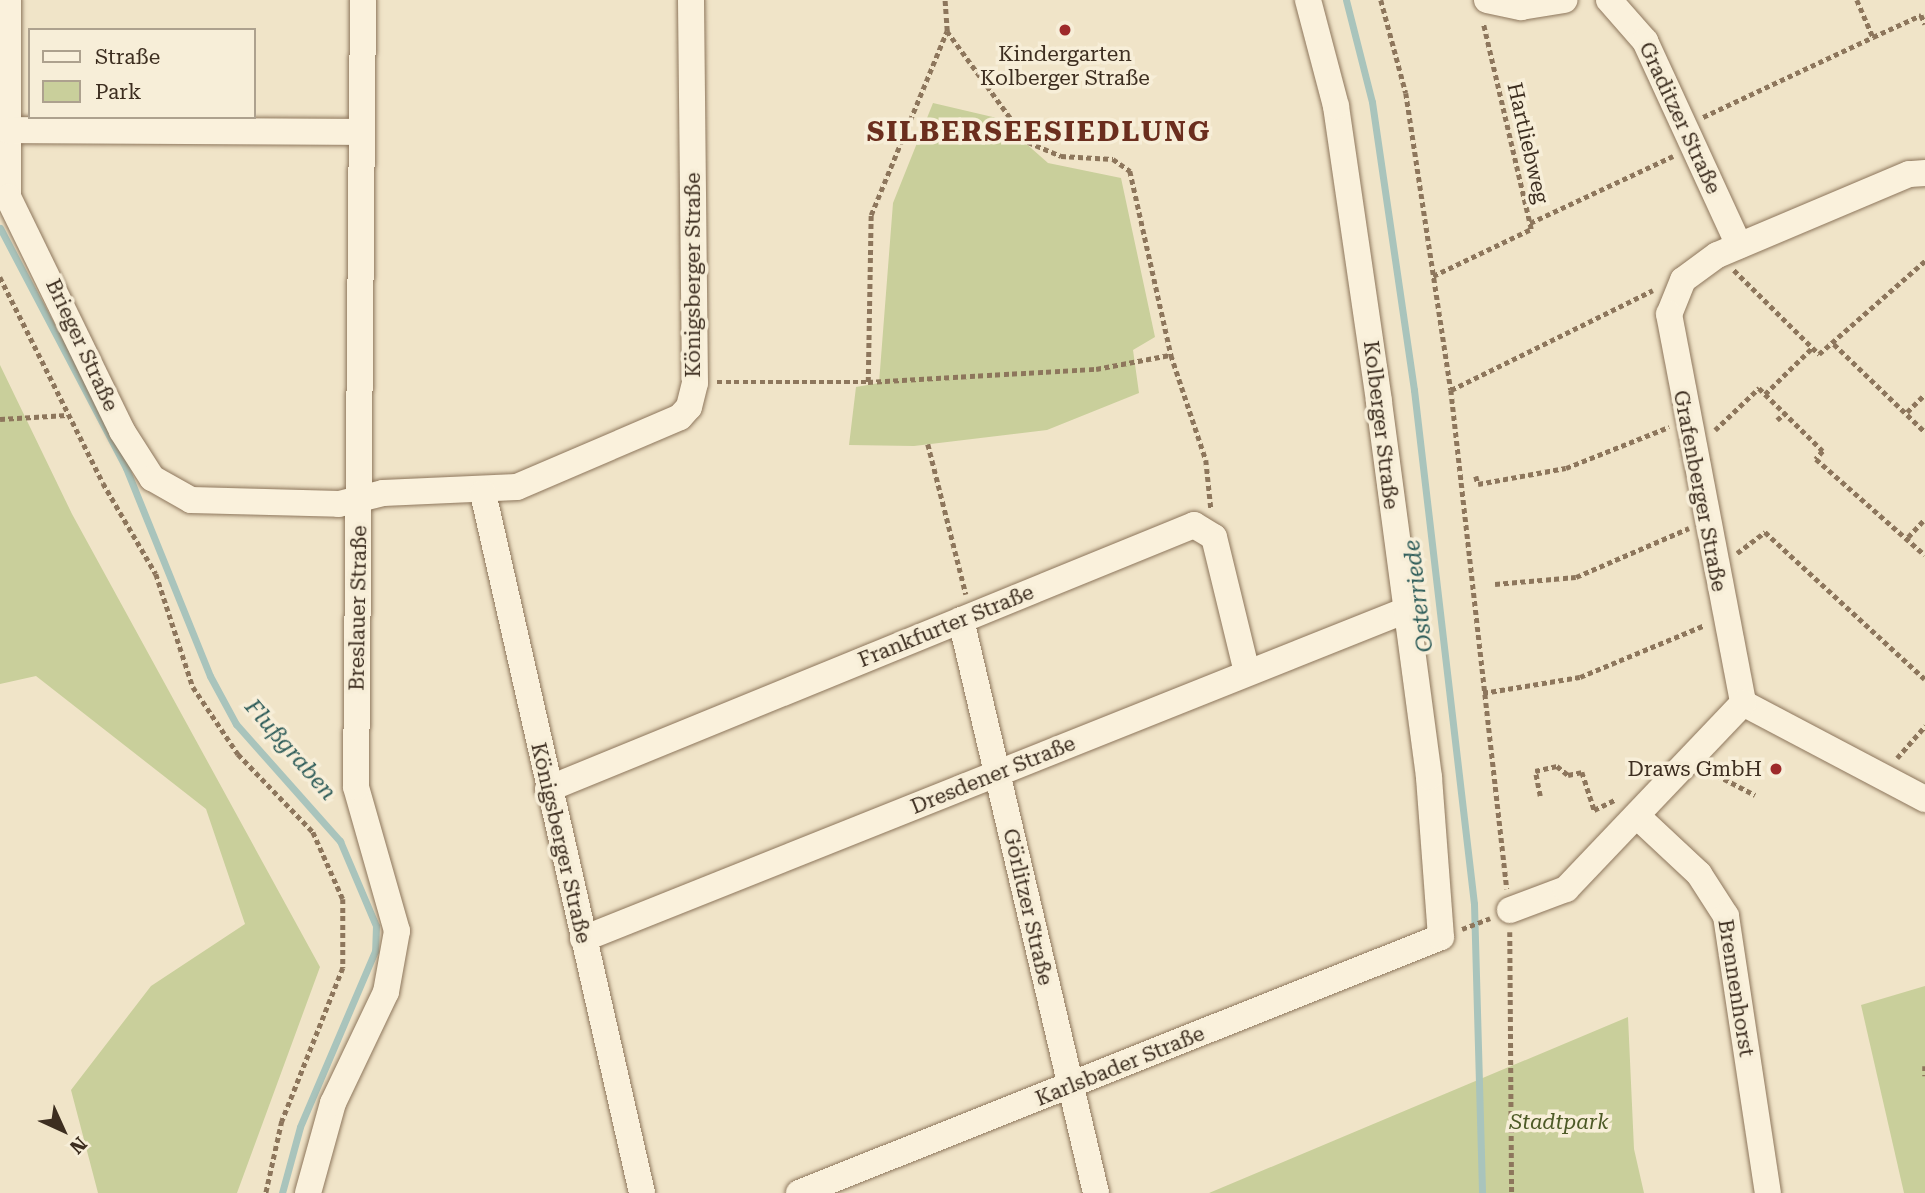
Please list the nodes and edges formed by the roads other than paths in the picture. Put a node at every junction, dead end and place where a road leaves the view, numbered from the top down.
1 (8, 0) edge
2 (363, 0) edge
3 (691, 0) edge
4 (1308, 0) edge
5 (1564, 0) edge
6 (1609, 0) edge
7 (1484, 6) edge
8 (8, 130) junction
9 (361, 132) junction
10 (1925, 173) edge
11 (1728, 250) junction
12 (483, 493) junction
13 (359, 500) junction
14 (1404, 611) junction
15 (968, 617) junction
16 (1247, 672) junction
17 (1744, 703) junction
18 (997, 774) junction
19 (548, 789) junction
20 (1925, 799) edge
21 (1643, 810) junction
22 (1510, 910) road end
23 (1441, 937) joint
24 (583, 939) junction
25 (1069, 1086) junction
26 (308, 1193) edge
27 (642, 1193) edge
28 (799, 1193) edge
29 (1096, 1193) edge
30 (1768, 1193) edge

1 - 8 street, Brieger Straße
2 - 9 street, Breslauer Straße
3 - 12 street, Königsberger Straße
4 - 14 street, Kolberger Straße
5 - 7 street
6 - 11 street, Graditzer Straße
8 - 9 street
8 - 13 street, Brieger Straße
9 - 13 street, Breslauer Straße
10 - 11 street
11 - 17 street, Grafenberger Straße
12 - 13 street, Königsberger Straße
12 - 19 street, Königsberger Straße
13 - 26 street, Breslauer Straße
14 - 16 street, Dresdener Straße
14 - 23 street, Kolberger Straße
15 - 16 street, Frankfurter Straße
15 - 18 street, Görlitzer Straße
15 - 19 street, Frankfurter Straße
16 - 18 street, Dresdener Straße
17 - 20 street
17 - 21 street
18 - 24 street, Dresdener Straße
18 - 25 street, Görlitzer Straße
19 - 24 street, Königsberger Straße
21 - 22 street
21 - 30 street, Brennenhorst
23 - 25 street, Karlsbader Straße
24 - 27 street, Königsberger Straße
25 - 28 street, Karlsbader Straße
25 - 29 street, Görlitzer Straße

